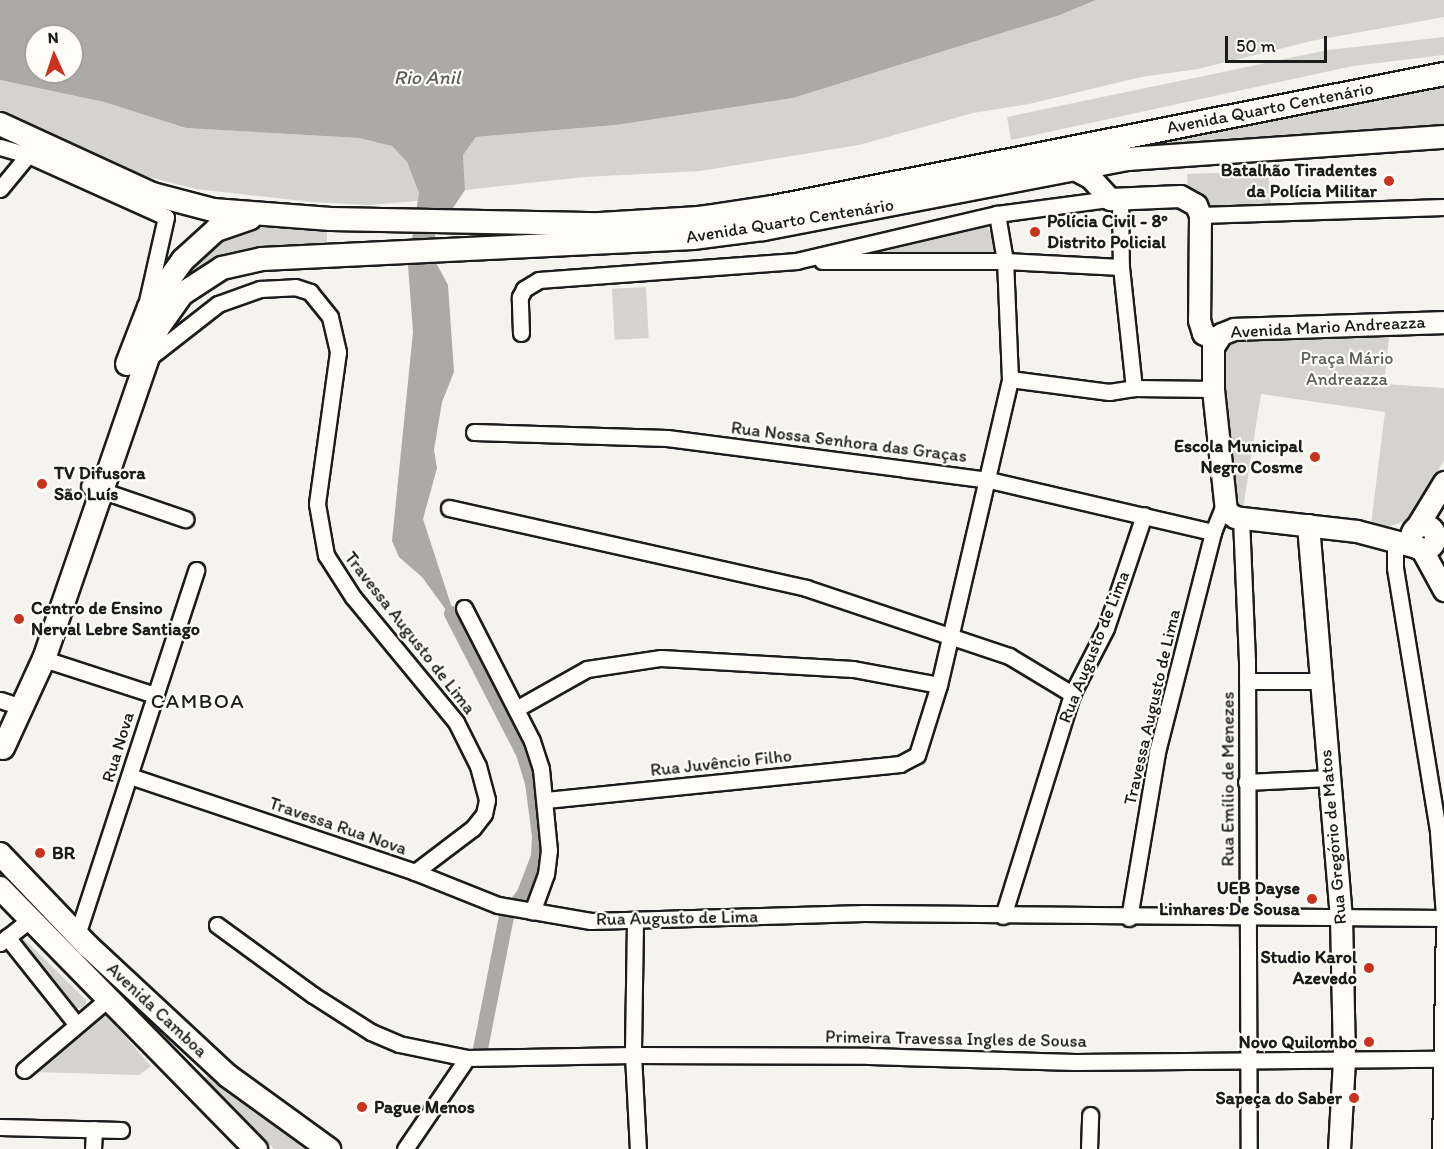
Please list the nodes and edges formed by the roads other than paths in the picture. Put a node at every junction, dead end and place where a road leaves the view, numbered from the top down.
1 (1444, 74) edge
2 (0, 124) edge
3 (1444, 138) edge
4 (0, 147) edge
5 (28, 156) junction
6 (1112, 162) junction
7 (1072, 168) junction
8 (0, 189) edge
9 (1115, 199) junction
10 (1444, 207) edge
11 (997, 214) junction
12 (1200, 215) junction
13 (276, 216) junction
14 (796, 261) junction
15 (1005, 261) junction
16 (1122, 267) junction
17 (143, 320) junction
18 (1444, 322) edge
19 (521, 333) dead end
20 (1215, 340) junction
21 (137, 359) junction
22 (1010, 379) junction
23 (1134, 388) junction
24 (1213, 389) junction
25 (474, 432) dead end
26 (989, 480) junction
27 (95, 488) junction
28 (1441, 488) edge
29 (449, 508) dead end
30 (1232, 512) junction
31 (1144, 515) junction
32 (185, 519) dead end
33 (1308, 525) junction
34 (1213, 532) junction
35 (1416, 538) junction
36 (196, 570) dead end
37 (1444, 590) edge
38 (464, 608) dead end
39 (951, 638) junction
40 (44, 660) junction
41 (1246, 681) junction
42 (1321, 681) junction
43 (939, 685) junction
44 (1072, 694) junction
45 (155, 695) junction
46 (13, 704) edge
47 (516, 710) junction
48 (2, 752) edge
49 (130, 776) junction
50 (1329, 778) junction
51 (1246, 782) junction
52 (546, 800) junction
53 (0, 854) edge
54 (415, 872) junction
55 (0, 888) edge
56 (518, 909) junction
57 (1003, 916) junction
58 (1341, 916) junction
59 (1444, 916) edge
60 (1130, 918) junction
61 (31, 919) junction
62 (1248, 919) junction
63 (635, 922) junction
64 (217, 925) dead end
65 (1444, 929) edge
66 (77, 935) junction
67 (4, 940) edge
68 (109, 999) junction
69 (77, 1026) junction
70 (633, 1055) junction
71 (467, 1058) junction
72 (1443, 1059) edge
73 (1344, 1060) junction
74 (1250, 1061) junction
75 (24, 1070) dead end
76 (1090, 1115) dead end
77 (0, 1127) edge
78 (94, 1129) junction
79 (121, 1130) dead end
80 (93, 1149) edge
81 (256, 1149) edge
82 (329, 1149) edge
83 (405, 1149) edge
84 (639, 1149) edge
85 (1089, 1149) edge
86 (1249, 1149) edge
87 (1339, 1149) edge
88 (1440, 1149) edge

1 - 13 main road, Avenida Quarto Centenário
2 - 13 main road
3 - 6 main road, Avenida Quarto Centenário
4 - 5 street
5 - 8 street
5 - 17 street
6 - 7 main road, Avenida Quarto Centenário
6 - 9 street
7 - 9 street
7 - 21 main road, Avenida Quarto Centenário
9 - 11 street
9 - 12 street
9 - 16 street
10 - 12 street
11 - 14 street
11 - 15 street
12 - 20 street
13 - 17 main road
14 - 15 street
14 - 19 street
15 - 16 street
15 - 22 street
16 - 23 street
17 - 21 main road
18 - 20 street, Avenida Mario Andreazza
20 - 24 street
21 - 27 main road
21 - 54 street, Travessa Augusto de Lima
22 - 23 street
22 - 26 street
23 - 24 street
24 - 30 street
25 - 26 street, Rua Nossa Senhora das Graças
26 - 31 street, Rua Nossa Senhora das Graças
26 - 39 street
27 - 32 street
27 - 40 main road
27 - 46 main road
28 - 35 street
29 - 39 street
30 - 33 street
30 - 34 street, Travessa Augusto de Lima
30 - 41 street, Rua Emílio de Menezes
31 - 34 street, Rua Nossa Senhora das Graças
31 - 44 street, Rua Augusto de Lima
33 - 35 street
33 - 42 street, Rua Gregório de Matos
34 - 60 street, Travessa Augusto de Lima
35 - 37 street
35 - 59 street
36 - 45 street, Rua Nova
38 - 47 street
39 - 43 street
39 - 44 street
40 - 45 street
40 - 46 main road
41 - 42 street
41 - 51 street, Rua Emílio de Menezes
42 - 50 street, Rua Gregório de Matos
43 - 47 street
43 - 52 street, Rua Juvêncio Filho
44 - 57 street, Rua Augusto de Lima
45 - 49 street, Rua Nova
46 - 48 main road
47 - 52 street
49 - 54 street, Travessa Rua Nova
49 - 66 street, Rua Nova
50 - 51 street
50 - 58 street, Rua Gregório de Matos
51 - 62 street, Rua Emílio de Menezes
52 - 56 street
53 - 66 main road, Avenida Camboa
54 - 56 street, Travessa Rua Nova
55 - 61 main road, Avenida Camboa
56 - 63 street, Rua Augusto de Lima
57 - 60 street, Rua Augusto de Lima
57 - 63 street, Rua Augusto de Lima
58 - 59 street, Rua Augusto de Lima
58 - 62 street, Rua Augusto de Lima
58 - 73 street, Rua Gregório de Matos
60 - 62 street, Rua Augusto de Lima
61 - 67 street
61 - 68 main road, Avenida Camboa
62 - 74 street, Rua Emílio de Menezes
63 - 70 street
64 - 71 street, Primeira Travessa Ingles de Sousa
65 - 72 street
66 - 82 main road, Avenida Camboa
67 - 69 street
68 - 69 street
68 - 81 main road, Avenida Camboa
69 - 75 street
70 - 71 street, Primeira Travessa Ingles de Sousa
70 - 74 street, Primeira Travessa Ingles de Sousa
70 - 84 street
71 - 83 street
72 - 73 street, Primeira Travessa Ingles de Sousa
72 - 88 street
73 - 74 street, Primeira Travessa Ingles de Sousa
73 - 87 street, Rua Gregório de Matos
74 - 86 street, Rua Emílio de Menezes
76 - 85 street
77 - 78 street
78 - 79 street
78 - 80 street

